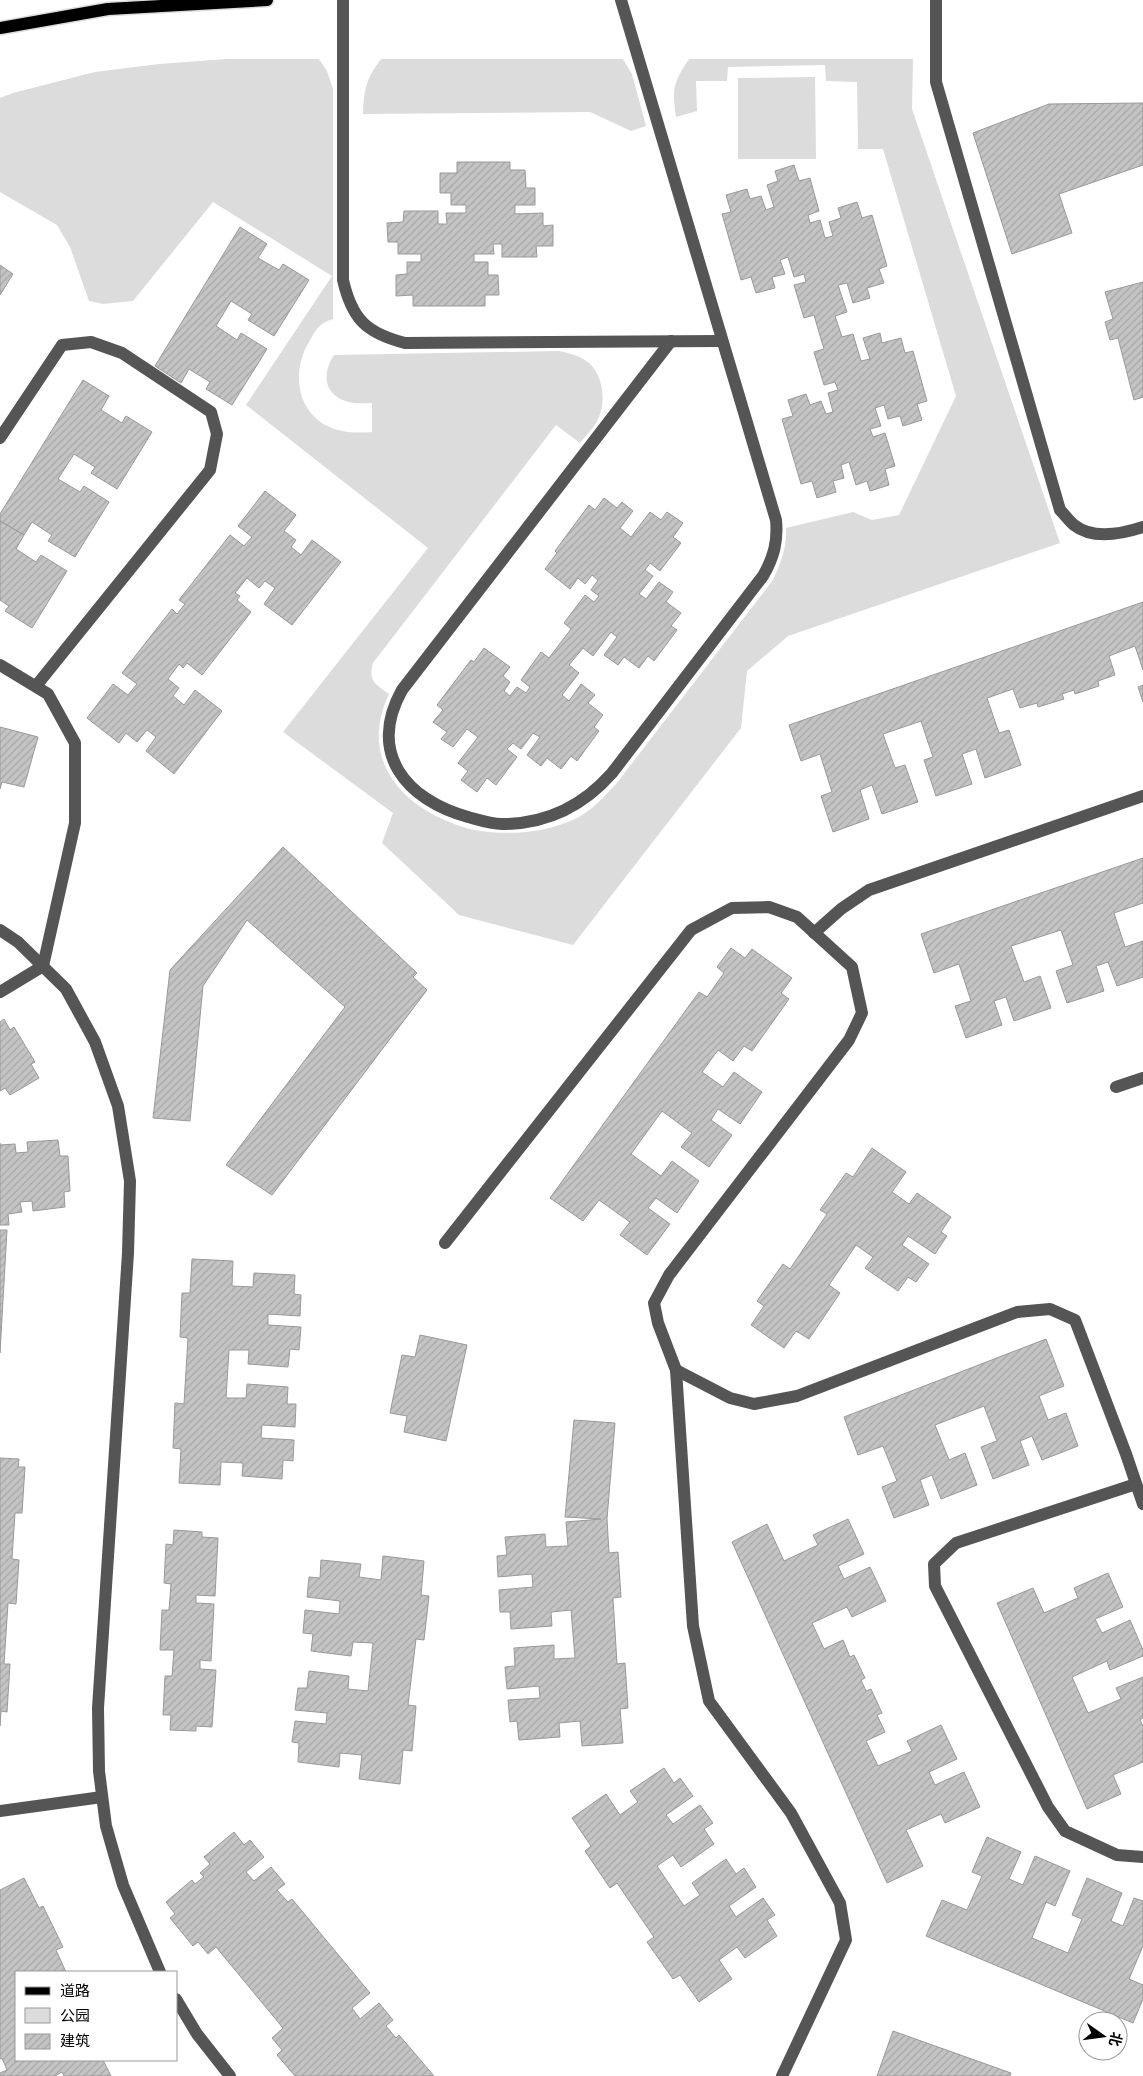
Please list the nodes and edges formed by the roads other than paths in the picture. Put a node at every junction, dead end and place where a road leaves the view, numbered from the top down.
1 (267, 0) edge
2 (343, 0) edge
3 (621, 0) edge
4 (936, 0) edge
5 (0, 28) edge
6 (671, 341) junction
7 (722, 341) junction
8 (0, 438) edge
9 (1143, 527) edge
10 (0, 665) edge
11 (36, 686) junction
12 (1143, 796) edge
13 (0, 930) edge
14 (814, 933) junction
15 (42, 966) junction
16 (0, 992) edge
17 (1143, 1078) edge
18 (1116, 1087) dead end
19 (444, 1243) dead end
20 (676, 1370) junction
21 (1136, 1484) junction
22 (1143, 1504) edge
23 (102, 1797) junction
24 (0, 1812) edge
25 (1143, 1857) edge
26 (160, 1971) edge
27 (178, 2002) edge
28 (230, 2076) edge
29 (782, 2076) edge

1 - 5 main road
2 - 6 street
3 - 7 street
4 - 9 street
6 - 7 street
6 - 7 street
8 - 11 street
10 - 11 street
11 - 15 street
12 - 14 street
13 - 15 street
14 - 19 street
14 - 20 street
15 - 16 street
15 - 23 street
17 - 18 street
20 - 21 street
20 - 29 street
21 - 22 street
21 - 25 street
23 - 24 street
23 - 26 street
27 - 28 street

